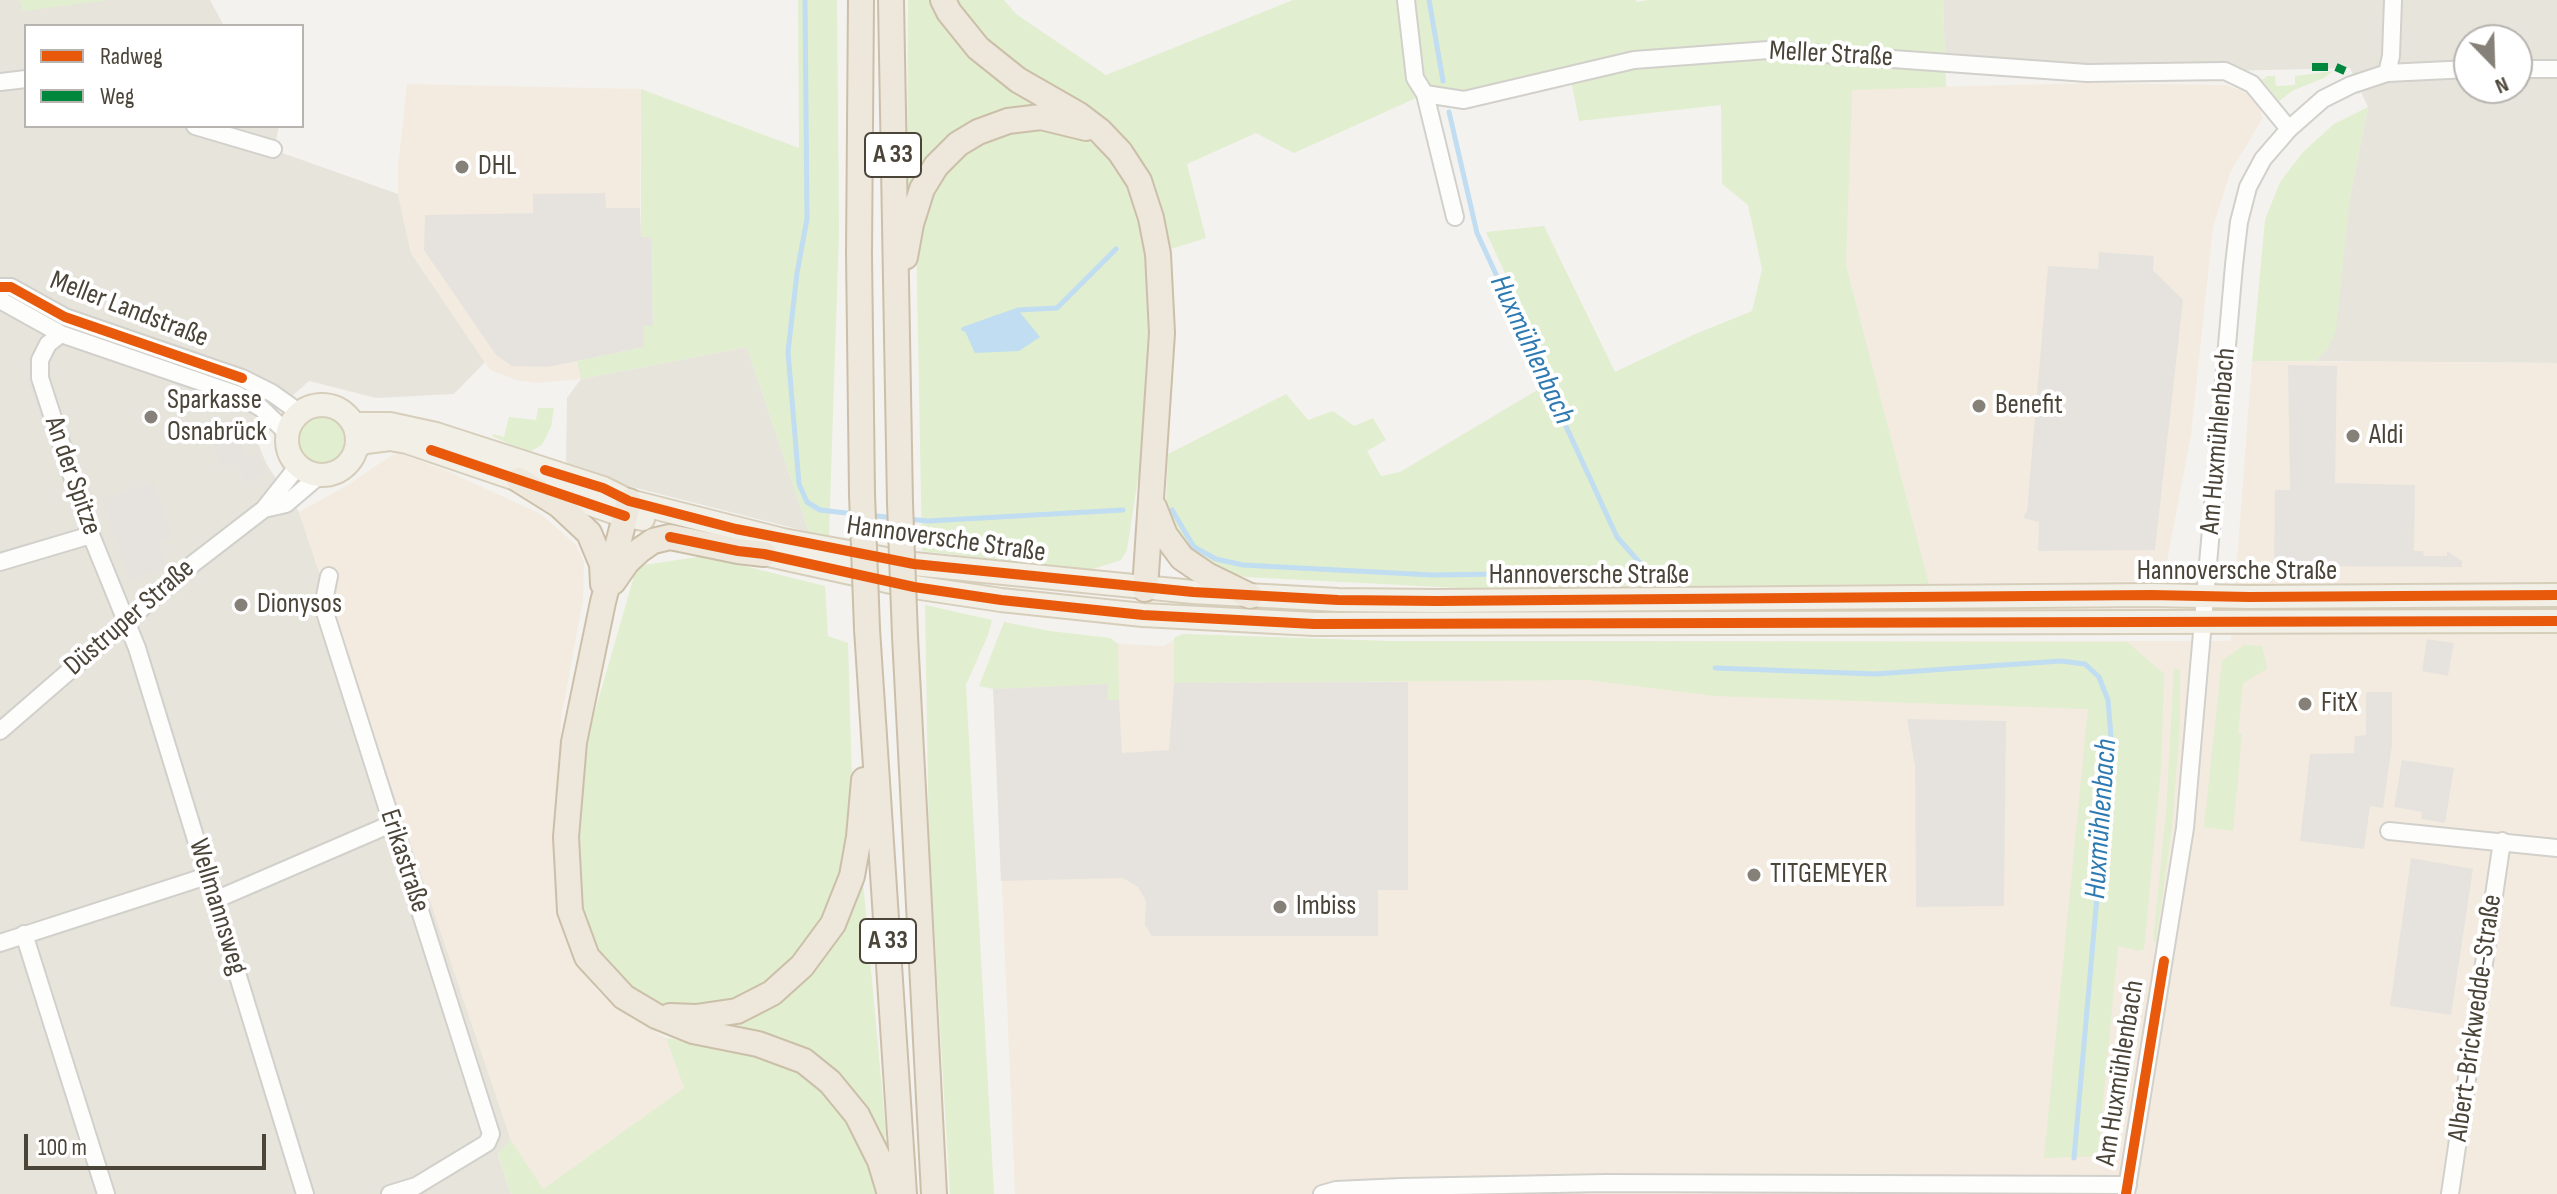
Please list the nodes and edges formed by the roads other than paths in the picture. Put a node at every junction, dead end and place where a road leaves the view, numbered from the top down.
1 (861, 0) edge
2 (891, 0) edge
3 (943, 0) edge
4 (1406, 0) edge
5 (2393, 0) edge
6 (2533, 69) edge
7 (2557, 69) edge
8 (2453, 70) edge
9 (2387, 73) junction
10 (24, 79) edge
11 (0, 82) edge
12 (1425, 94) junction
13 (202, 128) edge
14 (2289, 129) junction
15 (1100, 131) junction
16 (273, 149) dead end
17 (1455, 217) dead end
18 (0, 287) edge
19 (0, 300) edge
20 (896, 311) junction
21 (61, 334) junction
22 (300, 413) junction
23 (287, 433) junction
24 (355, 435) junction
25 (298, 466) junction
26 (320, 475) junction
27 (519, 480) junction
28 (1152, 502) junction
29 (627, 508) junction
30 (264, 509) junction
31 (91, 535) junction
32 (764, 554) junction
33 (0, 562) edge
34 (329, 576) dead end
35 (1145, 589) junction
36 (2557, 595) edge
37 (1250, 596) junction
38 (2206, 596) junction
39 (603, 602) junction
40 (1143, 615) junction
41 (125, 621) junction
42 (2557, 621) edge
43 (2203, 623) junction
44 (872, 688) junction
45 (0, 731) edge
46 (391, 824) junction
47 (2389, 831) dead end
48 (2502, 841) junction
49 (2557, 848) edge
50 (207, 876) junction
51 (215, 900) junction
52 (24, 934) junction
53 (0, 943) edge
54 (656, 1016) junction
55 (2127, 1189) edge
56 (106, 1194) edge
57 (305, 1194) edge
58 (390, 1194) edge
59 (890, 1194) edge
60 (904, 1194) edge
61 (934, 1194) edge
62 (1322, 1194) edge
63 (2450, 1194) edge

1 - 44 highway, A 33, bridge
2 - 20 highway, A 33
3 - 15 highway
4 - 12 street
5 - 9 street
6 - 7 street
8 - 9 street
9 - 14 street, Am Huxmühlenbach
10 - 11 street
12 - 14 street, Meller Straße
12 - 17 street
13 - 16 street
14 - 38 street, Am Huxmühlenbach
15 - 20 highway
15 - 28 highway
18 - 22 street, Meller Landstraße
19 - 21 street, Meller Landstraße
20 - 61 highway, A 33, bridge
21 - 23 street, Meller Landstraße
21 - 31 street, An der Spitze
22 - 23 main road
22 - 24 main road
23 - 25 main road
24 - 26 main road
24 - 27 main road
24 - 29 main road
25 - 26 main road
25 - 30 street, Düstruper Straße
26 - 30 street, Düstruper Straße
27 - 29 main road
27 - 39 highway
28 - 35 highway
28 - 37 highway
29 - 32 main road, Hannoversche Straße
29 - 35 main road, Hannoversche Straße
29 - 39 highway
30 - 41 street, Düstruper Straße
31 - 33 street
31 - 41 street, An der Spitze
32 - 39 highway
32 - 40 main road, Hannoversche Straße
34 - 46 street, Erikastraße
35 - 37 main road, Hannoversche Straße
35 - 40 main road
36 - 38 main road, Hannoversche Straße
37 - 38 main road, Hannoversche Straße
38 - 43 street, Am Huxmühlenbach
39 - 54 highway
40 - 43 main road, Hannoversche Straße
41 - 45 street, Düstruper Straße
41 - 50 street, Wellmannsweg
42 - 43 main road, Hannoversche Straße
43 - 55 street, Am Huxmühlenbach
44 - 54 highway
44 - 60 highway, A 33
46 - 51 street
46 - 58 street, Erikastraße
47 - 48 street
48 - 49 street
48 - 63 street, Albert-Brickwedde-Straße
50 - 51 street, Wellmannsweg
50 - 52 street
51 - 57 street, Wellmannsweg
52 - 53 street
52 - 56 street
54 - 59 highway
55 - 62 street

